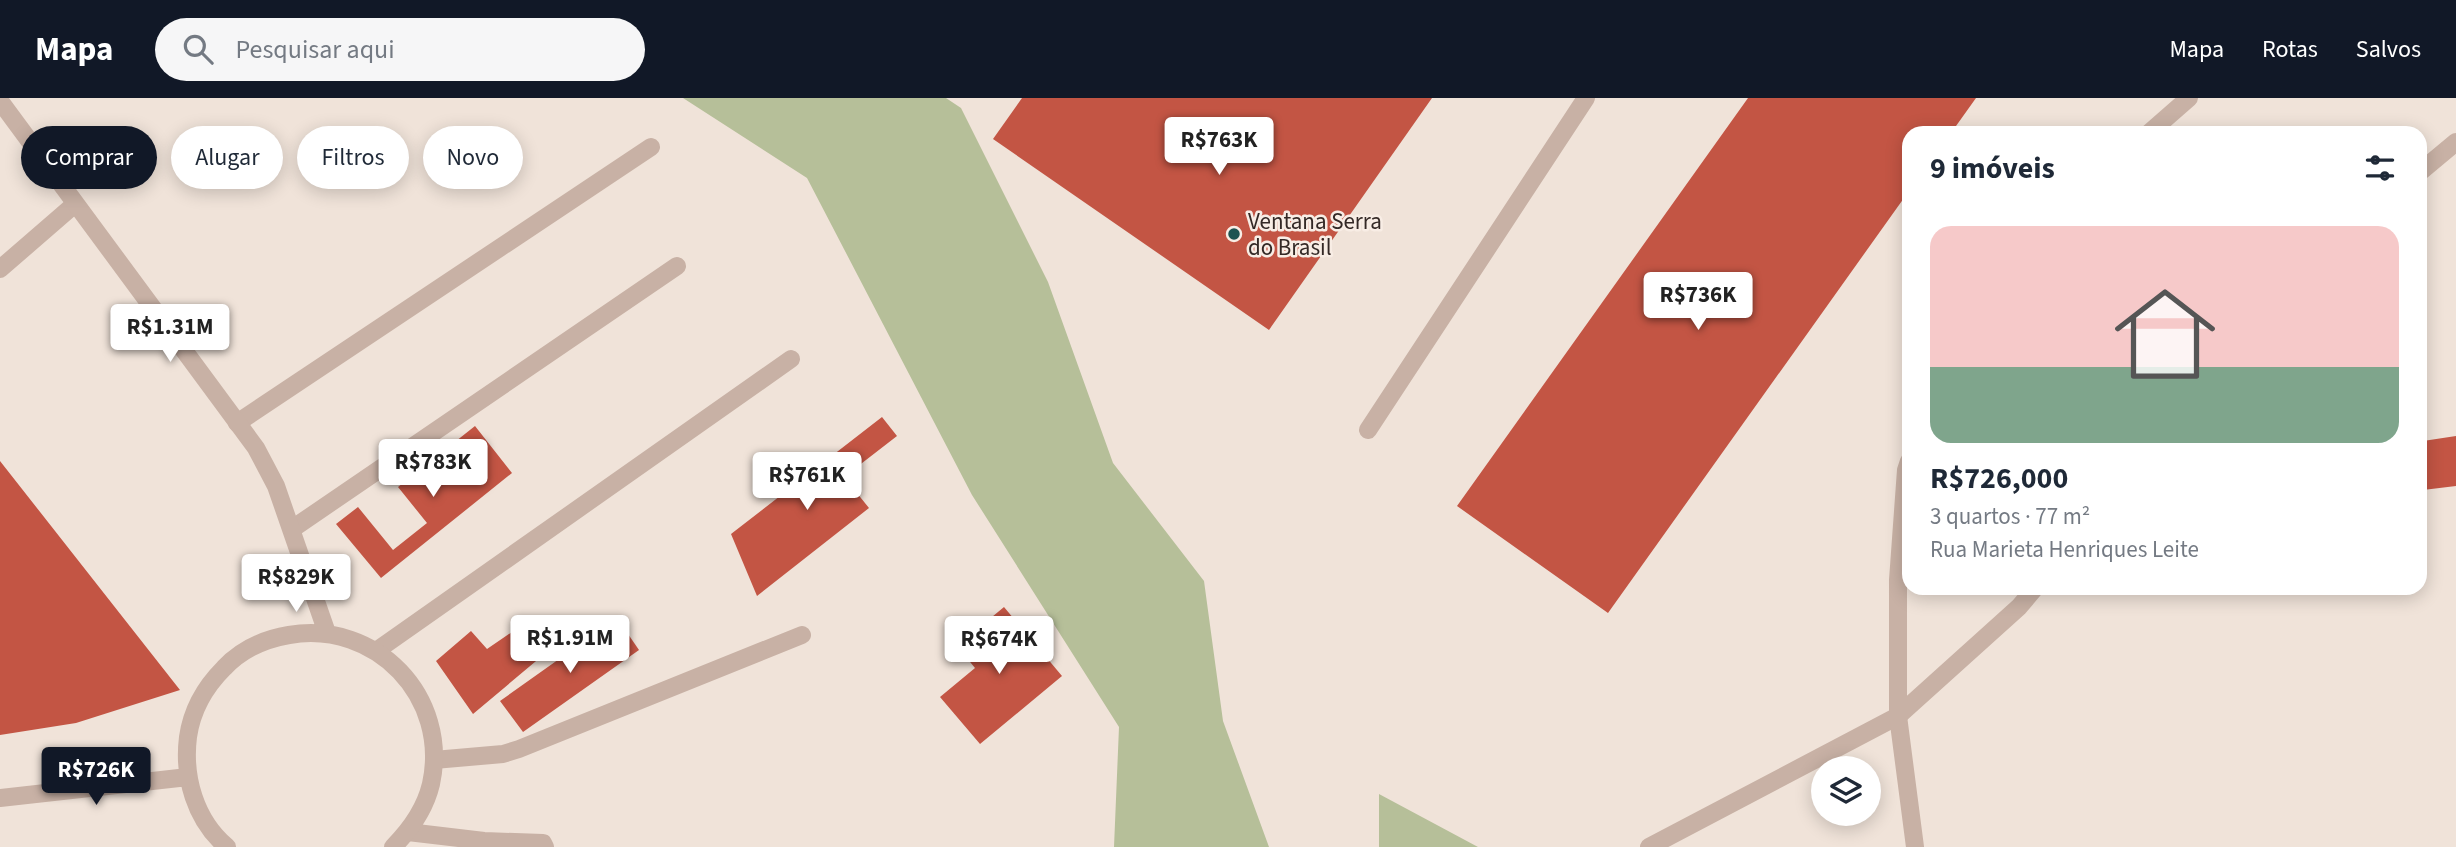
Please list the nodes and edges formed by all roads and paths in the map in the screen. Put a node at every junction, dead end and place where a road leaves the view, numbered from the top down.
1 (1587, 98) edge
2 (2189, 98) edge
3 (0, 101) edge
4 (2158, 126) edge
5 (2456, 142) edge
6 (651, 147) dead end
7 (2427, 166) edge
8 (75, 204) junction
9 (677, 266) dead end
10 (0, 269) edge
11 (791, 359) dead end
12 (237, 423) junction
13 (1368, 430) dead end
14 (1902, 525) edge
15 (292, 529) junction
16 (2029, 595) edge
17 (327, 634) junction
18 (802, 635) dead end
19 (376, 651) junction
20 (1898, 716) junction
21 (434, 760) junction
22 (188, 777) junction
23 (0, 798) edge
24 (408, 832) junction
25 (227, 847) edge
26 (393, 847) edge
27 (545, 847) edge
28 (1649, 847) edge
29 (1915, 847) edge

1 - 13 street
2 - 4 street
3 - 8 street
5 - 7 street
6 - 12 street
8 - 10 street
8 - 12 street
9 - 15 street
11 - 19 street
12 - 15 street
14 - 20 street
15 - 17 street
16 - 20 street
17 - 19 street
17 - 22 street
18 - 21 street
19 - 21 street
20 - 28 street
20 - 29 street
21 - 24 street
22 - 23 street
22 - 25 street
24 - 26 street
24 - 27 street

